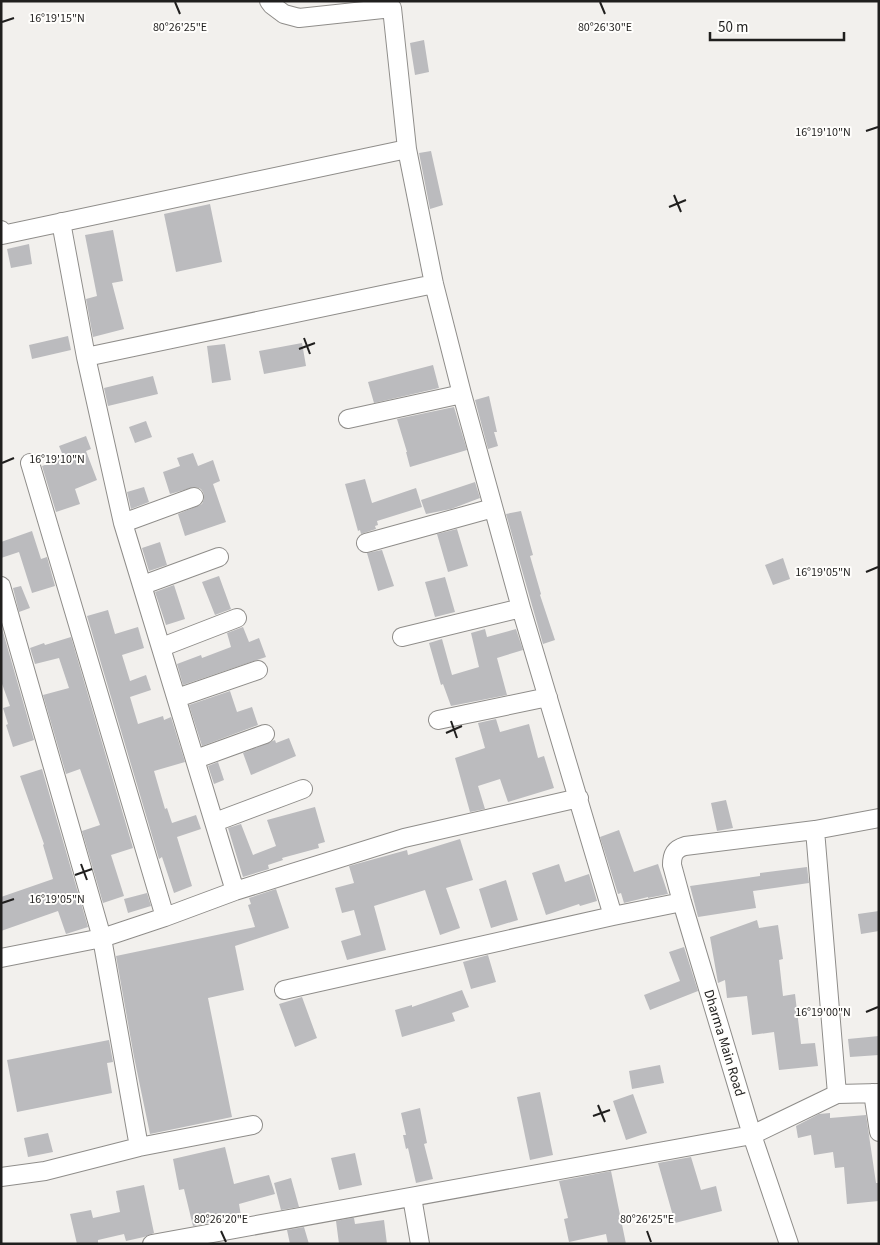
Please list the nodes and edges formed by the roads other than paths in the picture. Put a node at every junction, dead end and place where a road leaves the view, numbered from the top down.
1 (270, 1) edge
2 (392, 5) edge
3 (407, 149) junction
4 (61, 222) junction
5 (1, 230) edge
6 (434, 284) junction
7 (86, 357) junction
8 (462, 394) junction
9 (348, 419) dead end
10 (30, 463) dead end
11 (194, 497) dead end
12 (493, 508) junction
13 (123, 523) junction
14 (366, 542) dead end
15 (219, 557) dead end
16 (143, 585) junction
17 (1, 586) edge
18 (521, 608) junction
19 (237, 618) dead end
20 (402, 638) dead end
21 (162, 646) junction
22 (258, 670) dead end
23 (177, 698) junction
24 (548, 698) junction
25 (438, 720) dead end
26 (265, 734) dead end
27 (196, 759) junction
28 (303, 789) dead end
29 (579, 798) junction
30 (879, 818) edge
31 (215, 822) junction
32 (815, 830) junction
33 (235, 891) junction
34 (682, 902) junction
35 (613, 916) junction
36 (165, 918) junction
37 (102, 938) junction
38 (1, 958) edge
39 (284, 990) dead end
40 (876, 1093) edge
41 (838, 1094) junction
42 (253, 1125) dead end
43 (879, 1132) edge
44 (752, 1135) junction
45 (139, 1147) junction
46 (1, 1177) edge
47 (412, 1197) junction
48 (152, 1244) edge
49 (420, 1244) edge
50 (789, 1244) edge

1 - 2 street
2 - 3 street
3 - 4 street
3 - 6 street
4 - 5 street
4 - 7 street
6 - 7 street
6 - 8 street
7 - 13 street
8 - 9 street
8 - 12 street
10 - 36 street
11 - 13 street
12 - 14 street
12 - 18 street
13 - 16 street
15 - 16 street
16 - 21 street
17 - 37 street
18 - 20 street
18 - 24 street
19 - 21 street
21 - 23 street
22 - 23 street
23 - 27 street
24 - 25 street
24 - 29 street
26 - 27 street
27 - 31 street
28 - 31 street
29 - 33 street
29 - 35 street
30 - 32 street
31 - 33 street
32 - 34 street, Dharma Main Road
32 - 41 street
33 - 36 street
34 - 35 street
34 - 44 street, Dharma Main Road
35 - 39 street
36 - 37 street
37 - 38 street
37 - 45 street
40 - 41 street
40 - 43 street
41 - 44 street
42 - 45 street
44 - 47 street
44 - 50 street, Dharma Main Road
45 - 46 street
47 - 48 street
47 - 49 street

